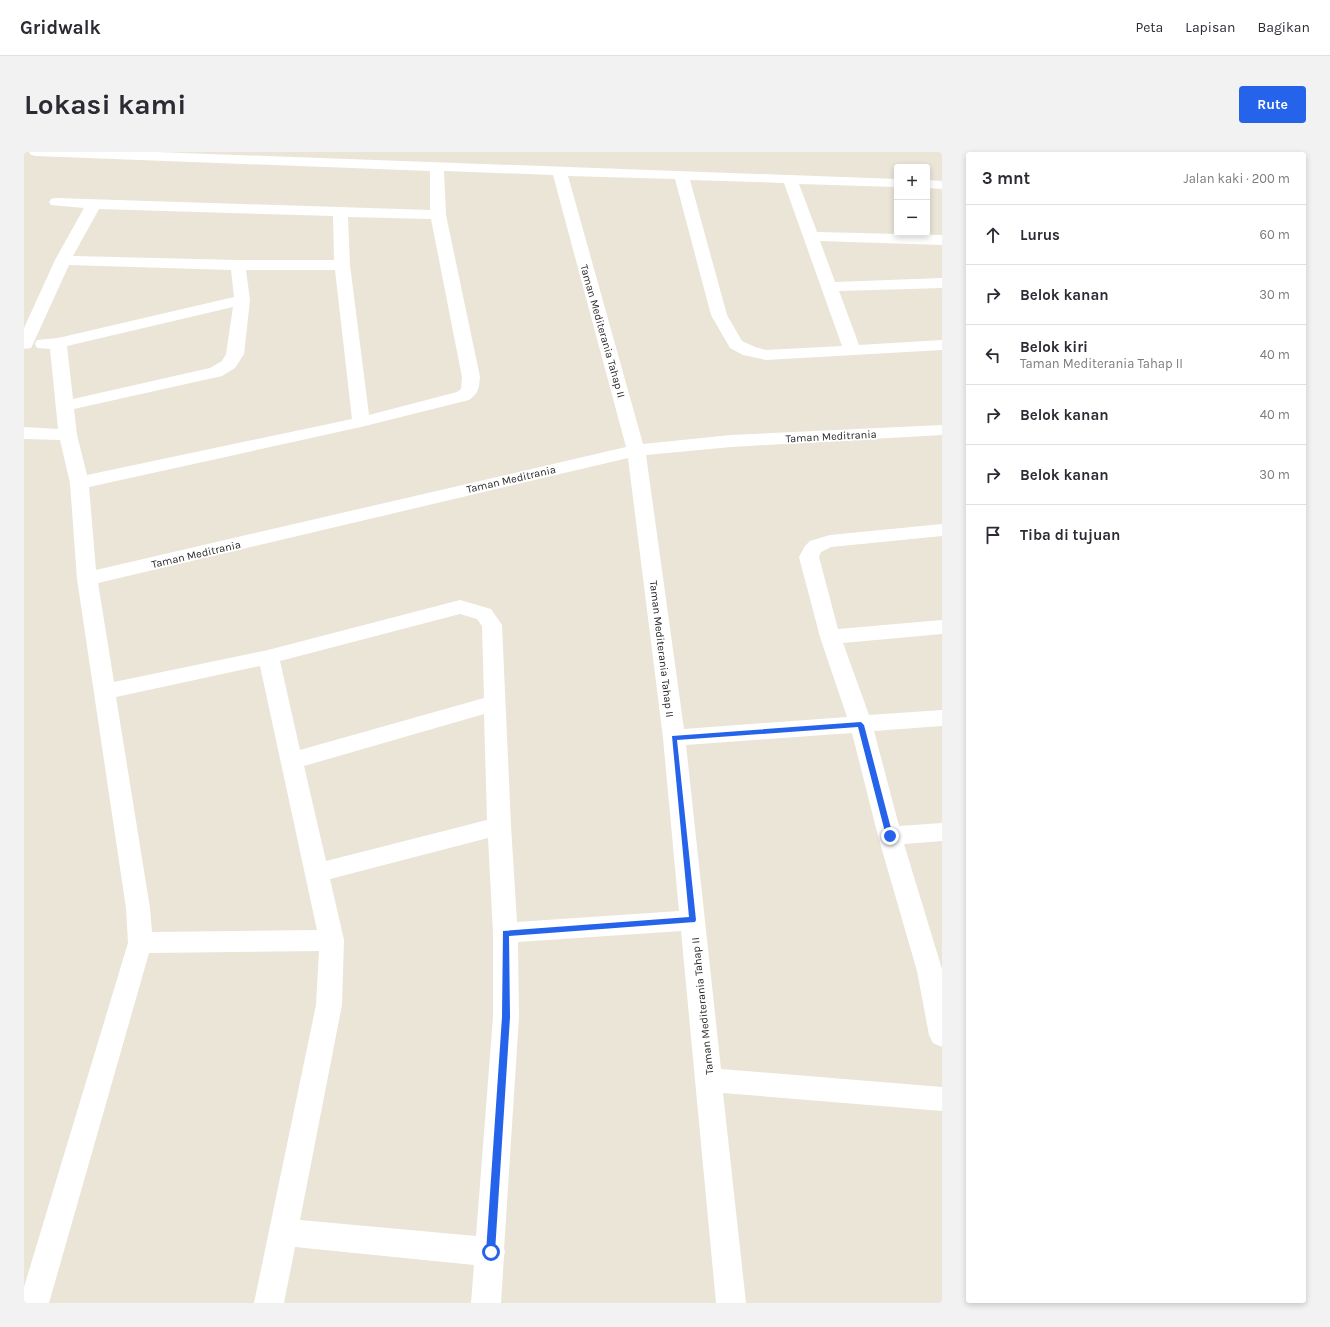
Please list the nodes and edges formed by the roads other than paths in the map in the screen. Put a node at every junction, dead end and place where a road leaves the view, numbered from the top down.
1 (36, 152) edge
2 (436, 167) junction
3 (558, 171) junction
4 (681, 176) junction
5 (790, 179) junction
6 (894, 183) edge
7 (930, 184) edge
8 (942, 185) edge
9 (56, 202) dead end
10 (94, 204) junction
11 (340, 212) junction
12 (438, 215) junction
13 (811, 236) junction
14 (942, 240) edge
15 (63, 260) junction
16 (342, 264) junction
17 (238, 265) junction
18 (942, 283) edge
19 (829, 287) junction
20 (242, 300) junction
21 (58, 343) junction
22 (24, 344) edge
23 (942, 345) edge
24 (852, 350) junction
25 (66, 406) junction
26 (361, 422) junction
27 (942, 430) edge
28 (24, 433) edge
29 (68, 435) junction
30 (636, 450) junction
31 (79, 483) junction
32 (942, 530) edge
33 (88, 579) junction
34 (942, 627) edge
35 (830, 637) junction
36 (268, 657) junction
37 (105, 692) junction
38 (495, 703) junction
39 (942, 718) edge
40 (861, 725) junction
41 (674, 738) junction
42 (291, 761) junction
43 (499, 826) junction
44 (942, 832) edge
45 (890, 836) junction
46 (317, 873) junction
47 (693, 920) junction
48 (505, 933) junction
49 (332, 940) junction
50 (140, 943) junction
51 (936, 971) edge
52 (942, 1035) edge
53 (709, 1080) junction
54 (942, 1099) edge
55 (284, 1232) junction
56 (491, 1252) junction
57 (34, 1303) edge
58 (269, 1303) edge
59 (486, 1303) edge
60 (732, 1303) edge

1 - 2 street
2 - 3 street
2 - 12 street
3 - 4 street
3 - 30 street, Taman Mediterania Tahap II
4 - 5 street
4 - 24 street
5 - 6 street
5 - 13 street
7 - 8 street
9 - 10 street
10 - 11 street
10 - 15 street
11 - 12 street
11 - 16 street
12 - 26 street
13 - 14 street
13 - 19 street
15 - 17 street
15 - 22 street
16 - 17 street
16 - 26 street
17 - 20 street
18 - 19 street
19 - 24 street
20 - 21 street
20 - 25 street
21 - 22 street
21 - 25 street
23 - 24 street
25 - 29 street
26 - 31 street
27 - 30 street, Taman Meditrania
28 - 29 street
29 - 31 street
30 - 33 street, Taman Meditrania
30 - 41 street, Taman Mediterania Tahap II
31 - 33 street
32 - 35 street
33 - 37 street
34 - 35 street
35 - 40 street
36 - 37 street
36 - 38 street
36 - 42 street
37 - 50 street
38 - 42 street
38 - 43 street
39 - 40 street
40 - 41 street
40 - 45 street
41 - 47 street, Taman Mediterania Tahap II
42 - 46 street
43 - 46 street
43 - 48 street
44 - 45 street
45 - 51 street
46 - 49 street
47 - 48 street
47 - 53 street, Taman Mediterania Tahap II
48 - 56 street
49 - 50 street
49 - 55 street
50 - 57 street
51 - 52 street
53 - 54 street
53 - 60 street, Taman Mediterania Tahap II
55 - 56 street
55 - 58 street
56 - 59 street

